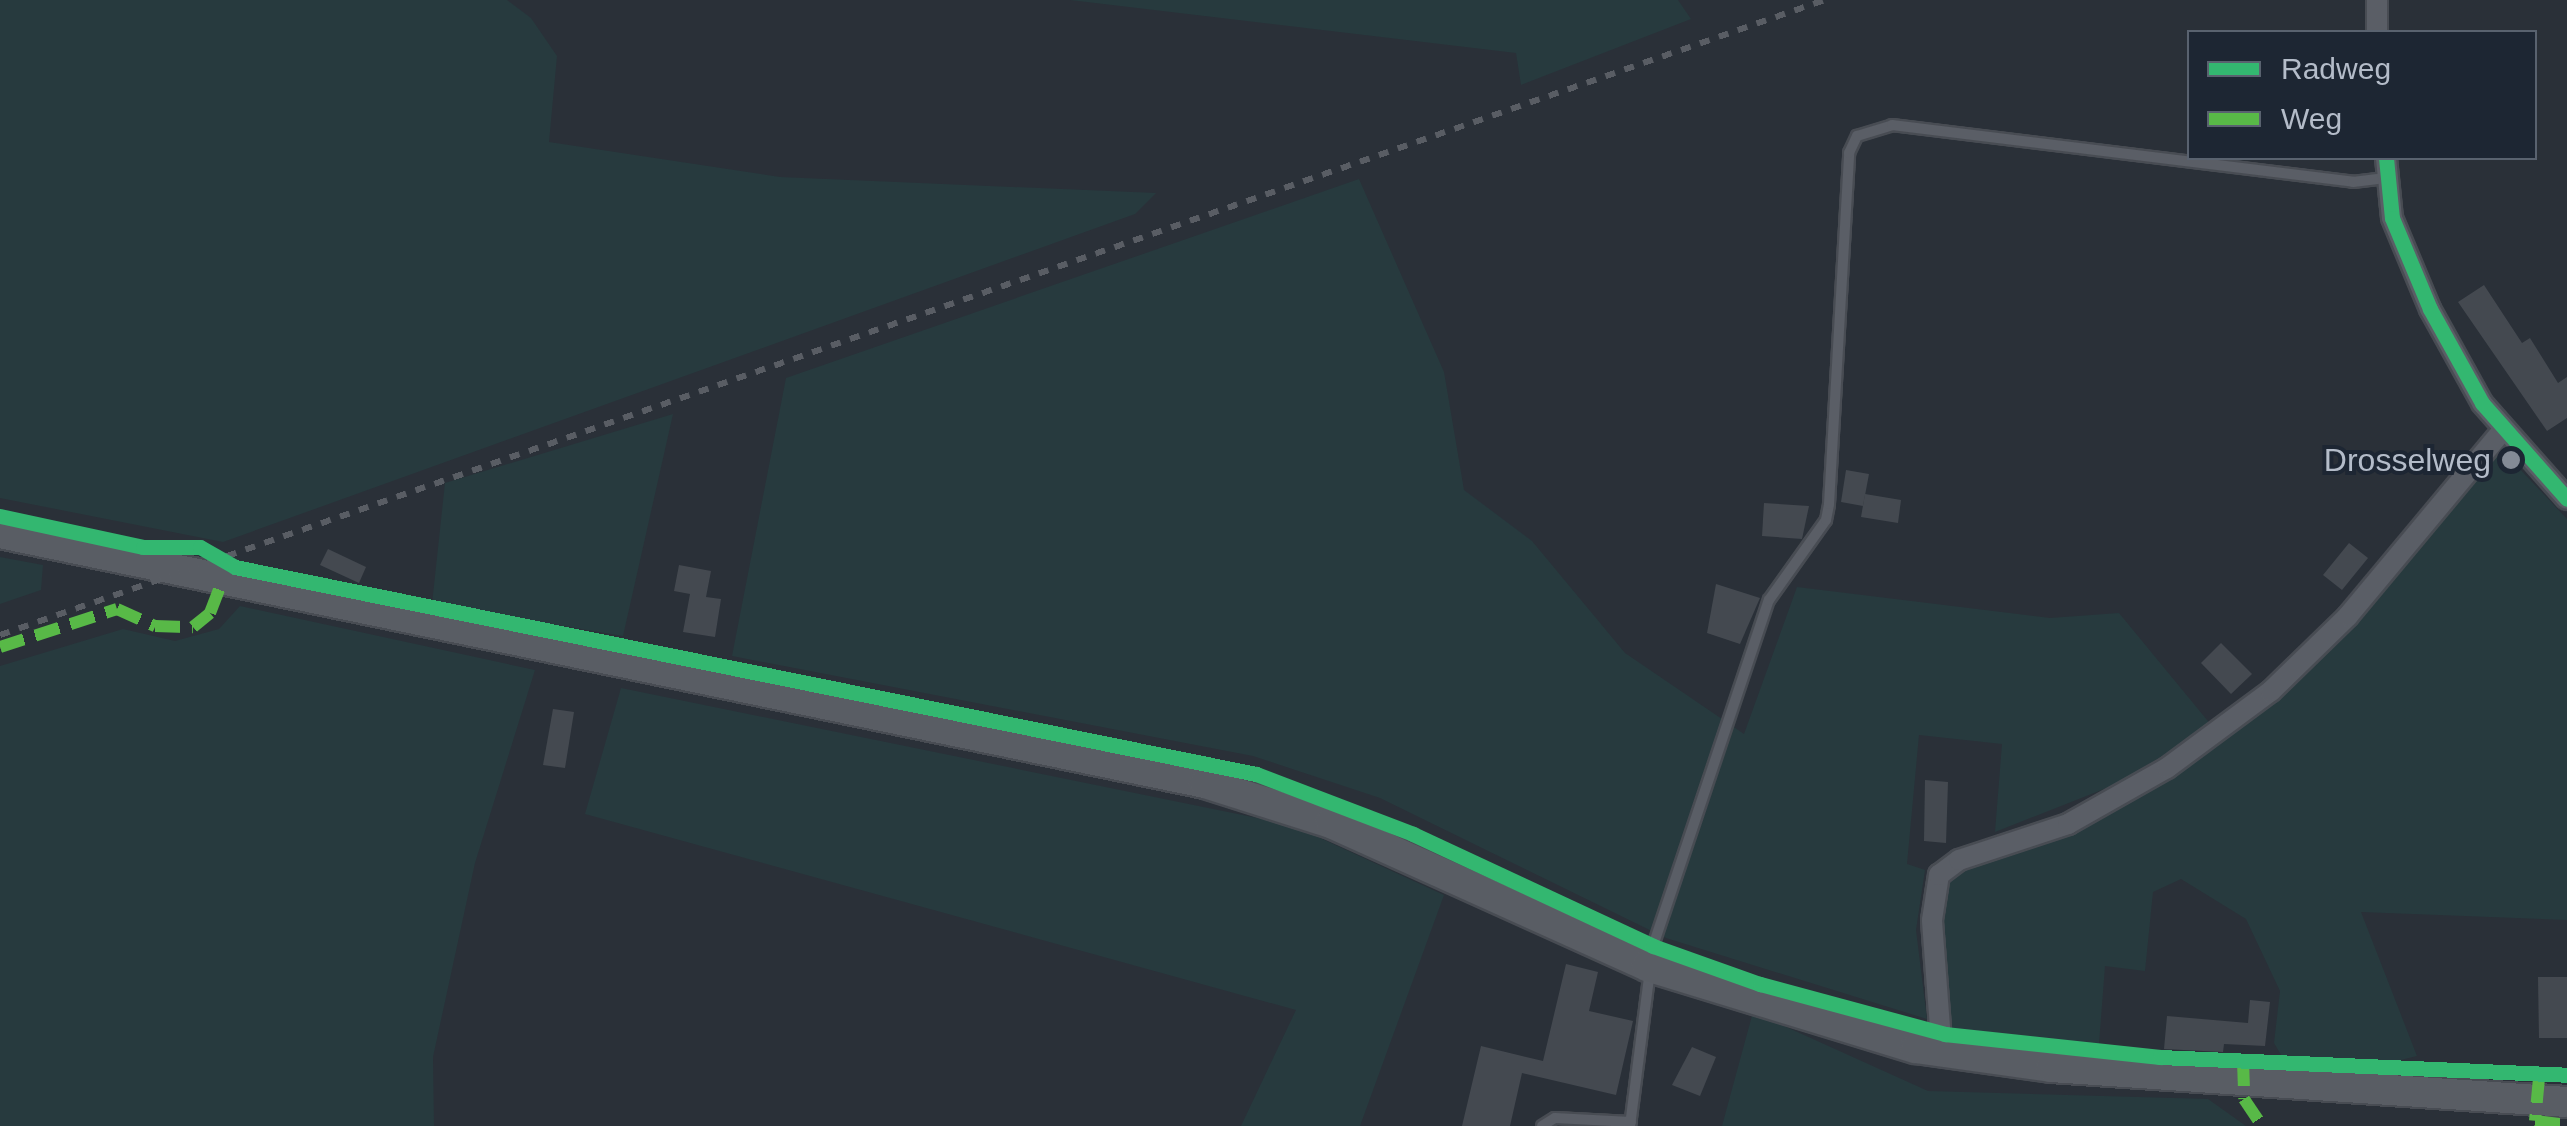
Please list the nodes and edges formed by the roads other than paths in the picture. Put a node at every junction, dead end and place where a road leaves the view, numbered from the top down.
1 (2377, 0) edge
2 (2377, 30) edge
3 (2387, 168) edge
4 (2503, 430) junction
5 (2567, 499) edge
6 (0, 533) edge
7 (1647, 966) junction
8 (1942, 1054) junction
9 (2567, 1102) edge
10 (1630, 1124) edge
11 (1542, 1126) edge

1 - 2 street
3 - 4 street
3 - 7 lane
4 - 5 street
4 - 8 street
6 - 7 street
7 - 8 street
7 - 10 lane
8 - 9 street
10 - 11 lane

